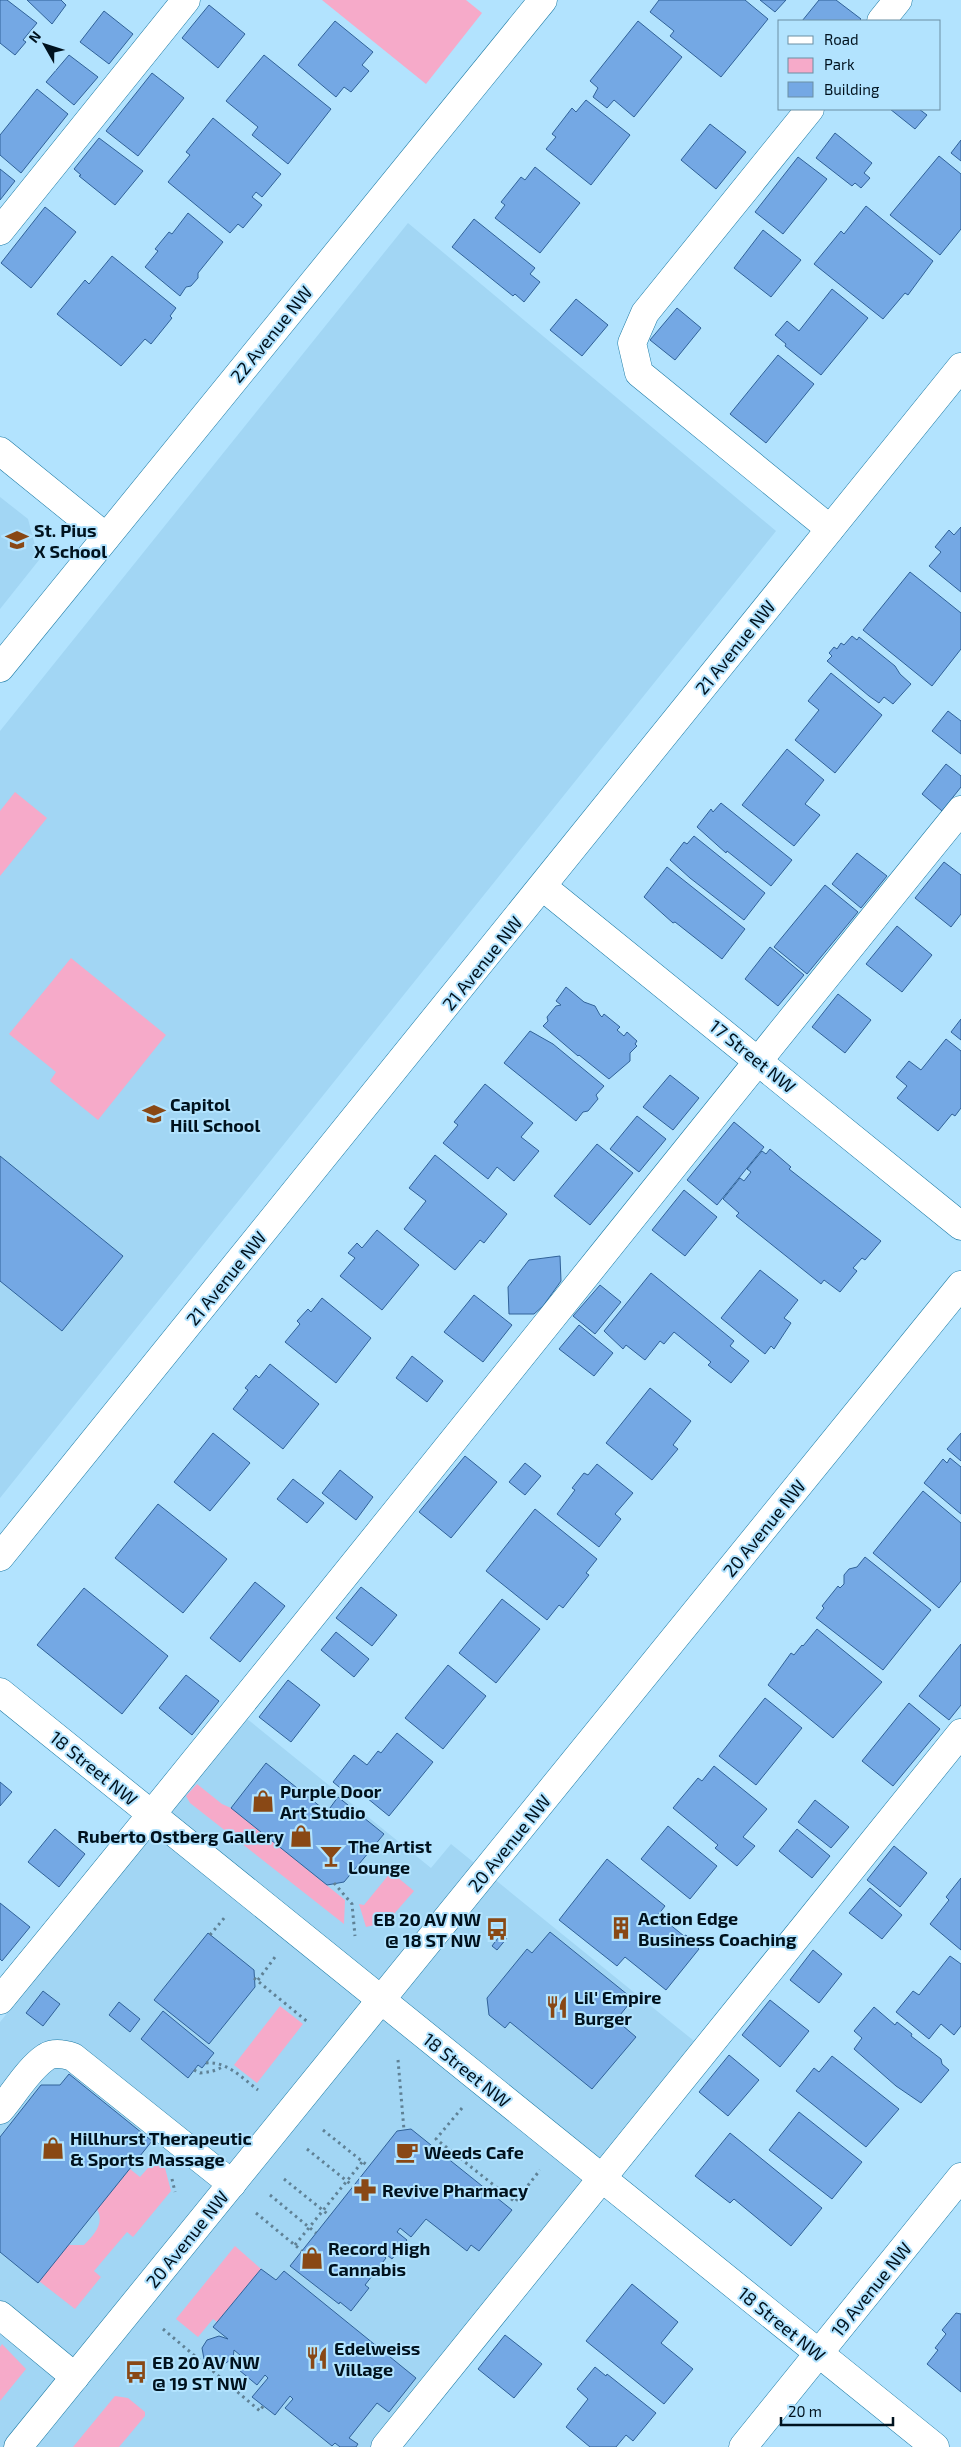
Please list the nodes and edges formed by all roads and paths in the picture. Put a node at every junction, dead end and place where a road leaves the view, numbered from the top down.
1 (186, 0) edge
2 (543, 0) edge
3 (898, 0) edge
4 (882, 20) edge
5 (809, 110) edge
6 (0, 231) edge
7 (961, 368) edge
8 (0, 451) edge
9 (830, 529) junction
10 (106, 537) junction
11 (0, 668) edge
12 (961, 810) edge
13 (543, 887) junction
14 (758, 1060) junction
15 (961, 1226) edge
16 (961, 1285) edge
17 (0, 1557) edge
18 (0, 1692) edge
19 (961, 1733) edge
20 (152, 1815) junction
21 (334, 1884) dead end
22 (225, 1917) dead end
23 (210, 1935) dead end
24 (355, 1937) dead end
25 (275, 1957) dead end
26 (0, 2000) edge
27 (381, 2000) junction
28 (309, 2023) dead end
29 (398, 2060) dead end
30 (206, 2063) dead end
31 (225, 2065) junction
32 (194, 2070) dead end
33 (258, 2090) dead end
34 (463, 2107) dead end
35 (0, 2110) edge
36 (323, 2130) dead end
37 (404, 2130) dead end
38 (307, 2150) dead end
39 (363, 2161) junction
40 (368, 2166) dead end
41 (541, 2170) dead end
42 (961, 2177) edge
43 (284, 2179) dead end
44 (602, 2179) junction
45 (346, 2181) junction
46 (232, 2184) junction
47 (353, 2186) dead end
48 (270, 2195) dead end
49 (323, 2211) junction
50 (256, 2213) dead end
51 (330, 2216) dead end
52 (310, 2228) junction
53 (316, 2233) dead end
54 (295, 2246) junction
55 (302, 2251) dead end
56 (0, 2315) edge
57 (163, 2329) dead end
58 (818, 2354) junction
59 (75, 2377) junction
60 (263, 2406) dead end
61 (18, 2447) edge
62 (384, 2447) edge
63 (743, 2447) edge
64 (935, 2447) edge

1 - 6 street
2 - 10 street, 22 Avenue NW
3 - 4 street
5 - 9 street
7 - 9 street, 21 Avenue NW
8 - 10 street
9 - 13 street, 21 Avenue NW
10 - 11 street, 22 Avenue NW
12 - 14 street
13 - 14 street, 17 Street NW
13 - 17 street, 21 Avenue NW
14 - 15 street, 17 Street NW
14 - 20 street
16 - 27 street, 20 Avenue NW
18 - 20 street, 18 Street NW
19 - 44 street
20 - 26 street
20 - 27 street, 18 Street NW
21 - 24 path
22 - 23 path
25 - 28 path
27 - 44 street, 18 Street NW
27 - 46 street, 20 Avenue NW
29 - 37 path
30 - 31 path
31 - 32 path
31 - 33 path
34 - 41 path
35 - 46 street
36 - 39 path
38 - 45 path
39 - 40 path
39 - 45 path
42 - 58 street, 19 Avenue NW
43 - 49 path
44 - 58 street, 18 Street NW
44 - 62 street
45 - 47 path
45 - 49 path
46 - 59 street, 20 Avenue NW
48 - 52 path
49 - 51 path
49 - 52 path
50 - 54 path
52 - 53 path
52 - 54 path
54 - 55 path
56 - 59 street
57 - 60 path
58 - 63 street, 19 Avenue NW
58 - 64 street, 18 Street NW
59 - 61 street, 20 Avenue NW

